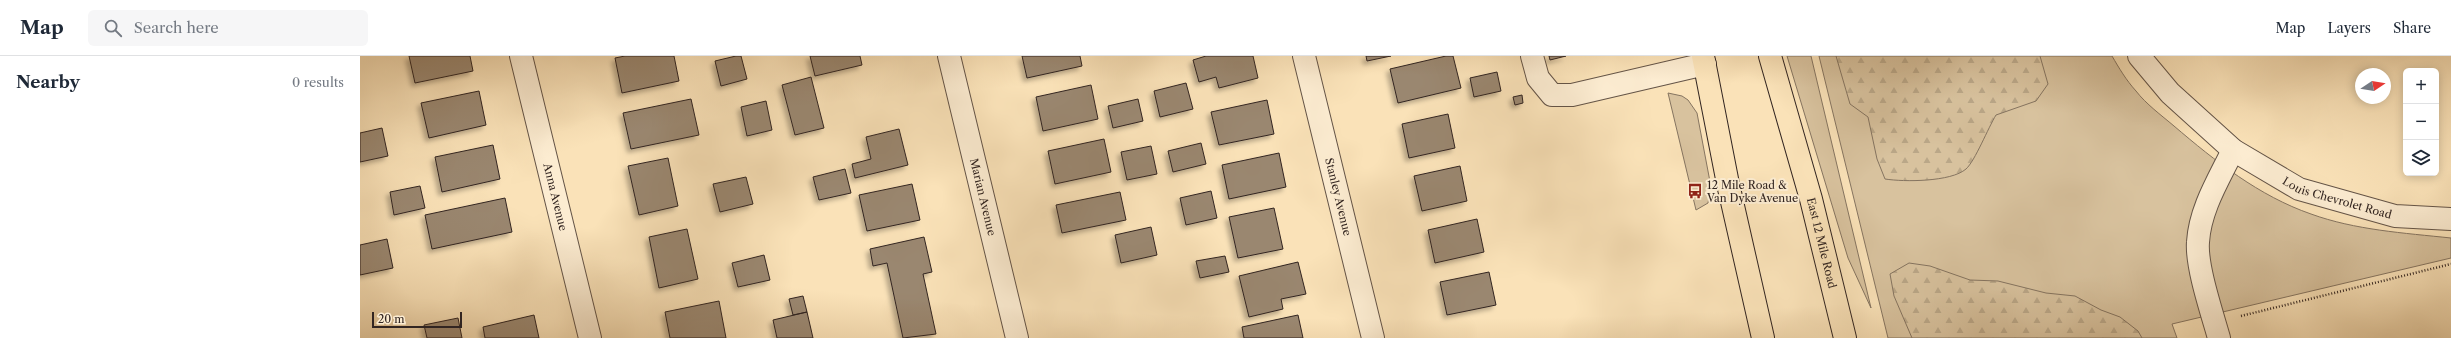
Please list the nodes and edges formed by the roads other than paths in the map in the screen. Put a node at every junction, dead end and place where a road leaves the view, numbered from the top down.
1 (521, 56) edge
2 (949, 56) edge
3 (1304, 56) edge
4 (1532, 56) edge
5 (1770, 56) edge
6 (2139, 56) edge
7 (1704, 60) edge
8 (2233, 150) junction
9 (2451, 219) edge
10 (590, 338) edge
11 (1017, 338) edge
12 (1373, 338) edge
13 (1763, 338) edge
14 (1845, 338) edge
15 (2219, 338) edge

1 - 10 street, Anna Avenue
2 - 11 street, Marian Avenue
3 - 12 street, Stanley Avenue
4 - 7 street
5 - 14 main road, East 12 Mile Road
6 - 8 street, Louis Chevrolet Road
7 - 13 main road
8 - 9 street, Louis Chevrolet Road
8 - 15 street

